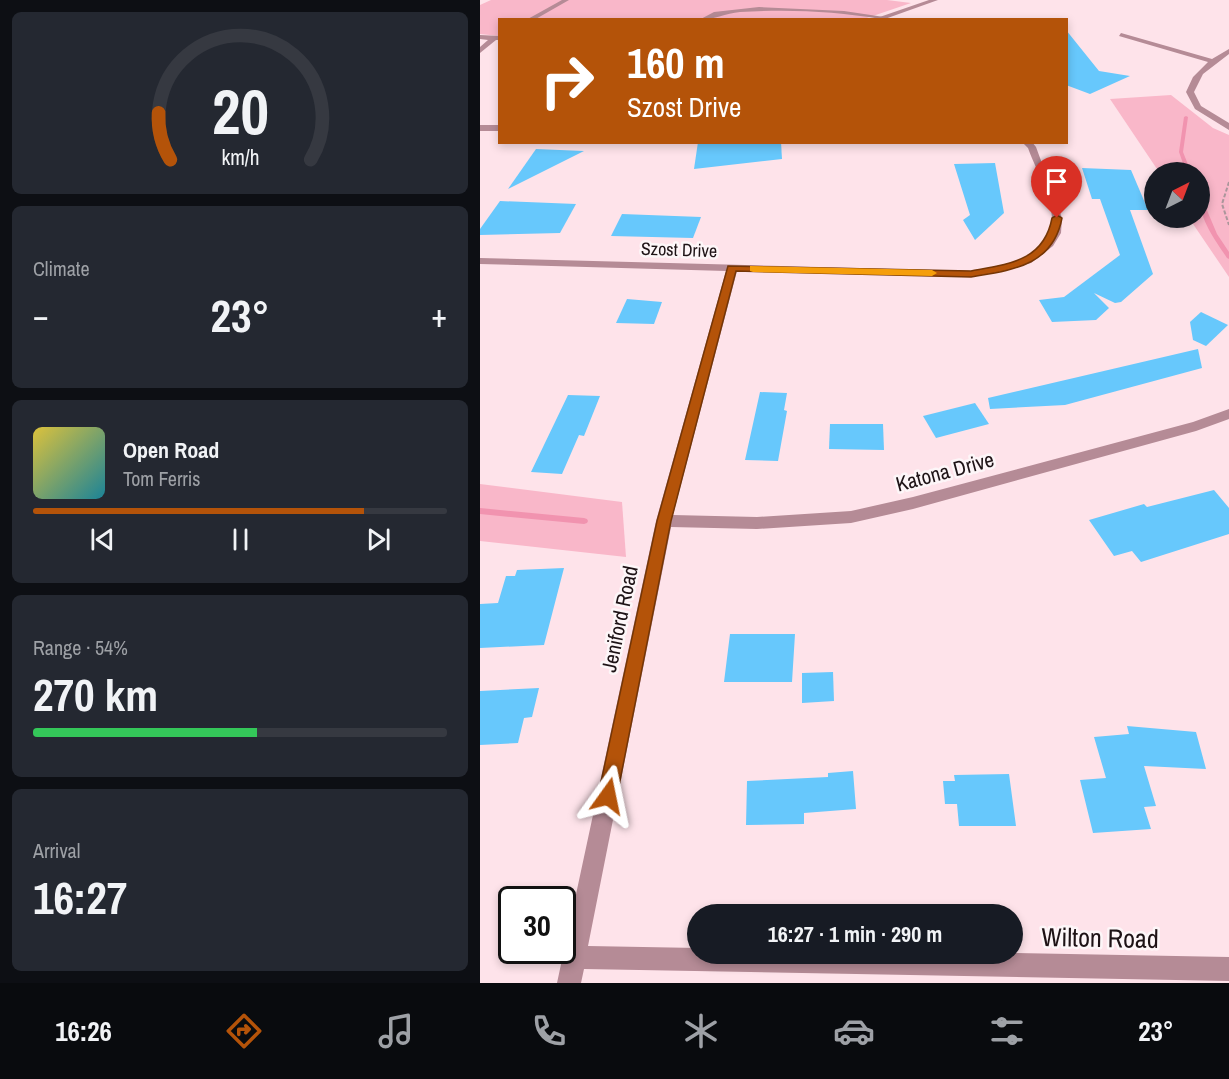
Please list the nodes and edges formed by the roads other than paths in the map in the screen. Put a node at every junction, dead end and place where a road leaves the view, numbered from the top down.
1 (566, 0) edge
2 (935, 0) edge
3 (533, 18) edge
4 (705, 18) edge
5 (874, 18) edge
6 (882, 18) edge
7 (1121, 35) dead end
8 (480, 37) edge
9 (498, 37) edge
10 (480, 51) edge
11 (1229, 51) edge
12 (1212, 61) junction
13 (1229, 127) edge
14 (480, 128) edge
15 (498, 128) edge
16 (1028, 144) edge
17 (480, 261) edge
18 (732, 268) junction
19 (1229, 414) edge
20 (664, 521) junction
21 (576, 947) edge
22 (576, 957) edge
23 (573, 964) edge
24 (1229, 969) edge
25 (569, 983) edge

1 - 3 lane
2 - 6 street
4 - 5 lane
7 - 12 street
8 - 9 street
9 - 10 street
11 - 12 street
12 - 13 street
14 - 15 street
16 - 18 street, Szost Drive
17 - 18 street, Szost Drive
18 - 20 street, Jeniford Road
19 - 20 street, Katona Drive
20 - 21 street, Jeniford Road
22 - 24 street, Wilton Road
23 - 25 street, Jeniford Road

